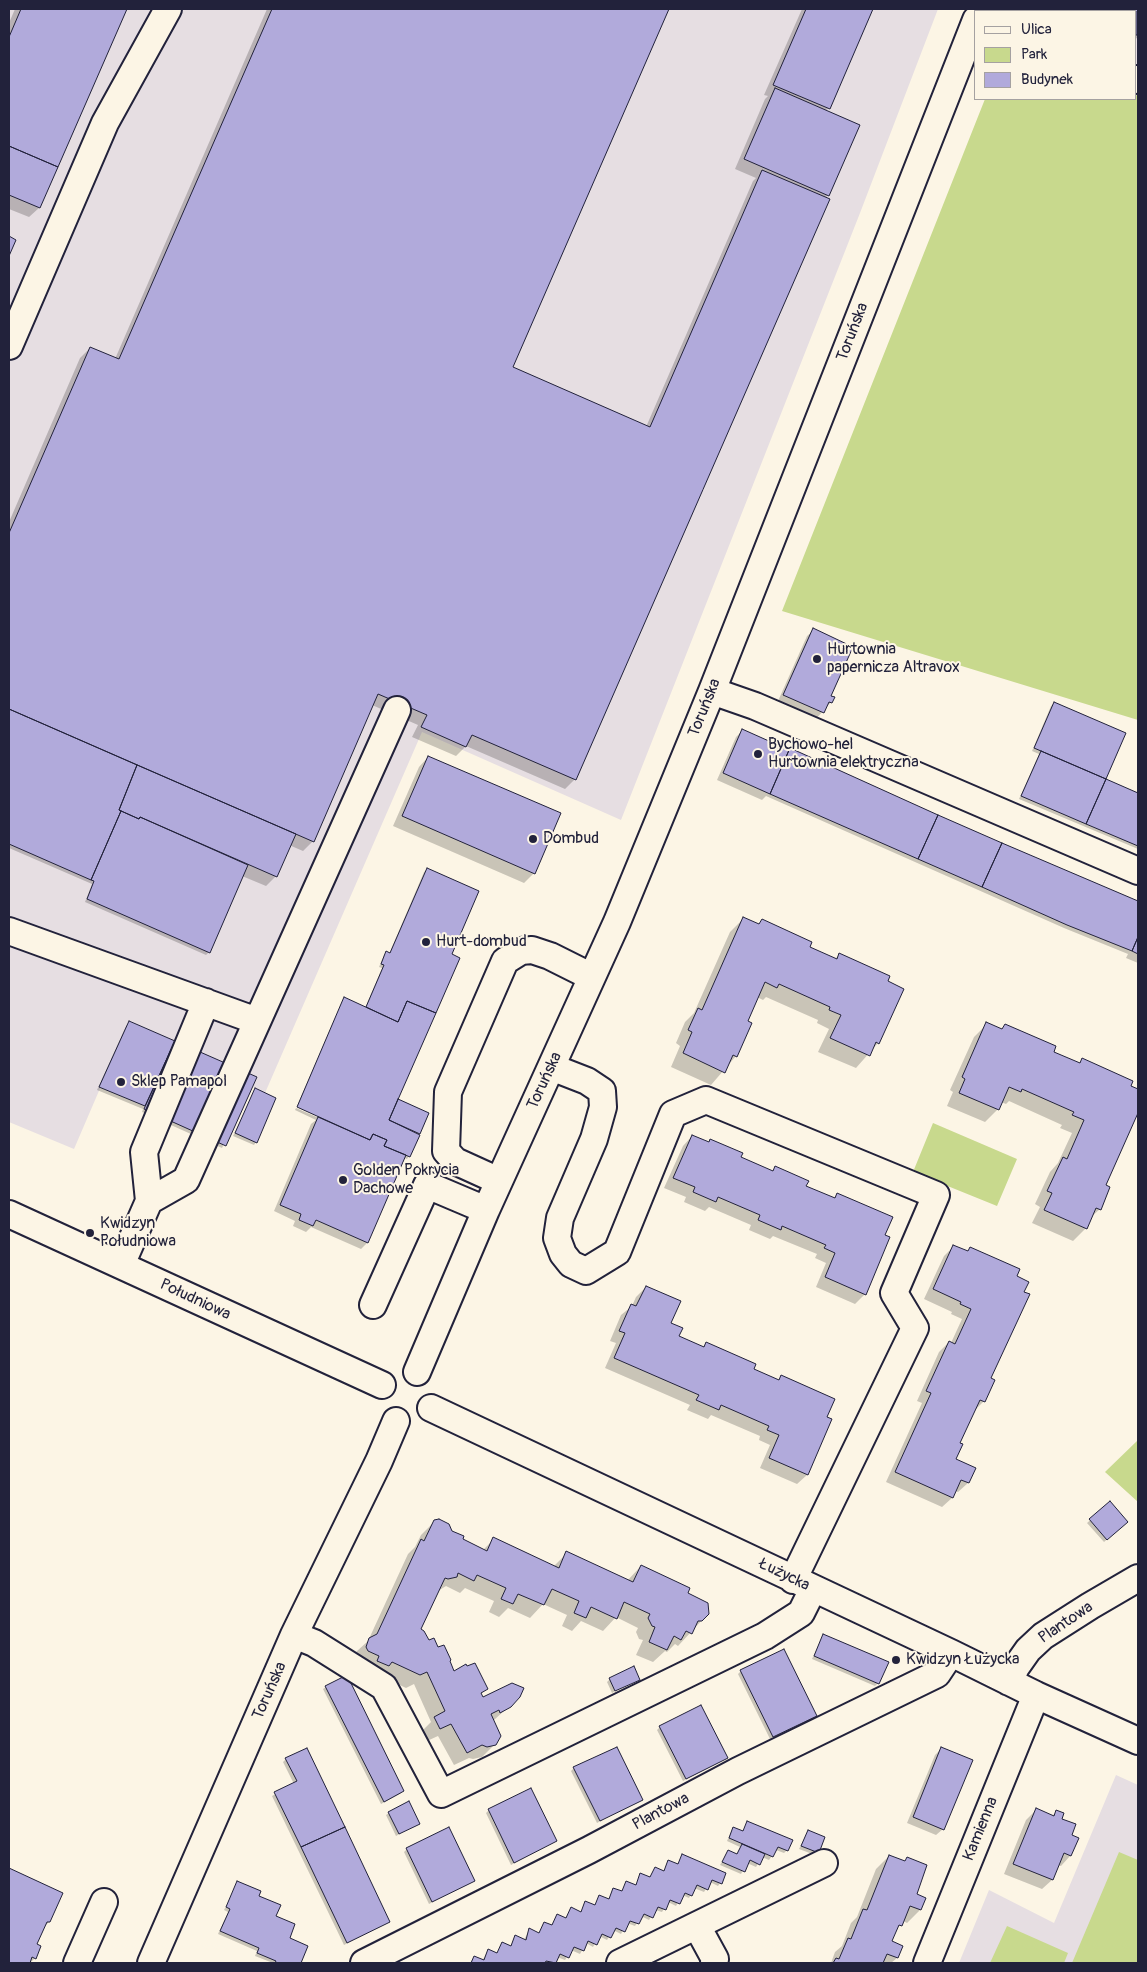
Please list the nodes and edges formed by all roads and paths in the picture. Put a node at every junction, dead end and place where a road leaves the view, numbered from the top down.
1 (168, 9) edge
2 (974, 31) edge
3 (9, 346) edge
4 (712, 691) junction
5 (397, 710) dead end
6 (1138, 871) edge
7 (9, 931) edge
8 (592, 977) junction
9 (206, 1002) junction
10 (257, 1021) junction
11 (551, 1068) junction
12 (499, 1182) junction
13 (149, 1201) junction
14 (486, 1210) junction
15 (9, 1214) edge
16 (121, 1265) junction
17 (373, 1305) dead end
18 (416, 1372) junction
19 (382, 1385) junction
20 (431, 1408) junction
21 (396, 1421) junction
22 (1138, 1578) edge
23 (803, 1584) junction
24 (294, 1635) junction
25 (951, 1653) junction
26 (1009, 1682) junction
27 (1036, 1695) junction
28 (1138, 1741) edge
29 (824, 1862) dead end
30 (104, 1902) dead end
31 (697, 1926) junction
32 (77, 1963) edge
33 (151, 1963) edge
34 (364, 1963) edge
35 (620, 1963) edge
36 (714, 1963) edge
37 (927, 1963) edge

1 - 3 street
2 - 4 street, Toruńska
4 - 6 street
4 - 8 street, Toruńska
5 - 10 street
7 - 9 street
8 - 11 street, Toruńska
8 - 12 street
9 - 10 street
9 - 13 street
10 - 13 street
11 - 12 street, Toruńska
11 - 23 street
12 - 14 street, Toruńska
13 - 16 street
14 - 17 street
14 - 18 street, Toruńska
15 - 16 street, Południowa
16 - 19 street, Południowa
18 - 19 street
18 - 20 street
19 - 21 street
20 - 21 street
20 - 23 street, Łużycka
21 - 24 street, Toruńska
22 - 26 street, Plantowa
23 - 24 street
23 - 25 street, Łużycka
24 - 33 street, Toruńska
25 - 26 street, Łużycka
25 - 34 street, Plantowa
26 - 27 street, Łużycka
27 - 28 street, Łużycka
27 - 37 street, Kamienna
29 - 31 street
30 - 32 street
31 - 35 street
31 - 36 street

